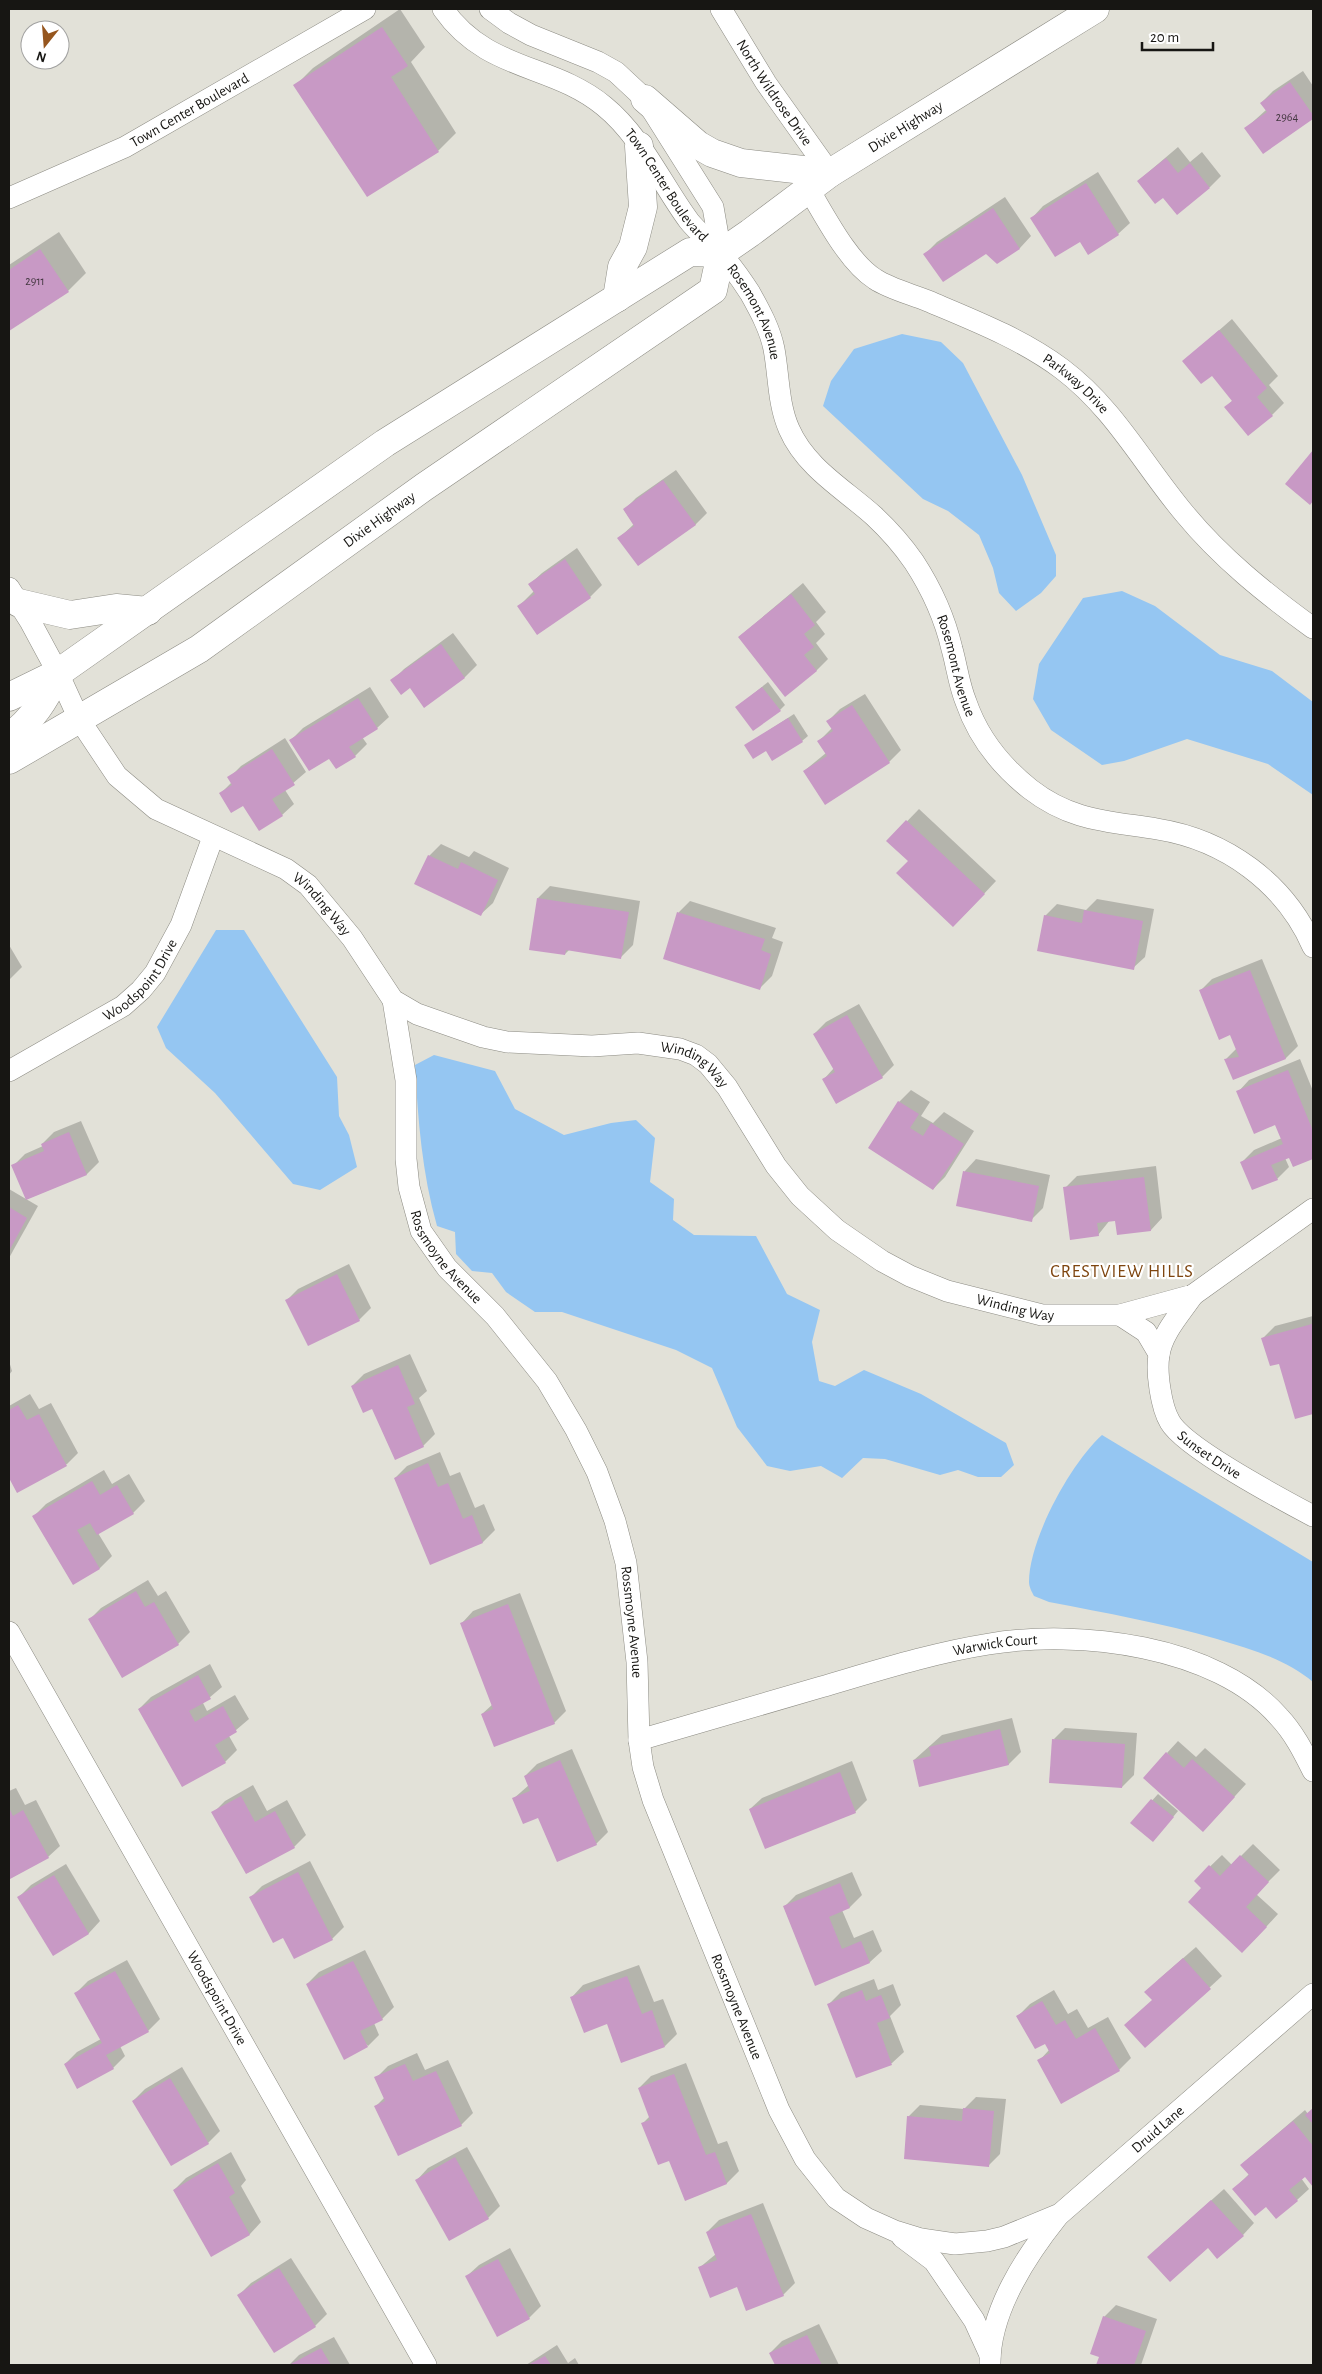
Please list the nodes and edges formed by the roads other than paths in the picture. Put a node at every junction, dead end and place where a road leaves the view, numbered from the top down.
1 (365, 9) edge
2 (443, 9) edge
3 (490, 9) edge
4 (1095, 9) edge
5 (724, 10) edge
6 (645, 99) junction
7 (639, 146) junction
8 (819, 181) junction
9 (9, 198) edge
10 (720, 253) junction
11 (617, 298) junction
12 (14, 595) edge
13 (148, 611) junction
14 (1313, 628) edge
15 (58, 673) junction
16 (9, 697) edge
17 (79, 719) junction
18 (9, 737) edge
19 (9, 760) edge
20 (213, 837) junction
21 (1313, 947) edge
22 (393, 1000) junction
23 (9, 1071) edge
24 (1313, 1209) edge
25 (1193, 1295) junction
26 (1120, 1315) junction
27 (1159, 1354) junction
28 (1313, 1516) edge
29 (9, 1632) edge
30 (639, 1740) junction
31 (1313, 1771) edge
32 (1313, 1994) edge
33 (1060, 2214) junction
34 (894, 2231) junction
35 (987, 2241) joint
36 (990, 2360) edge
37 (426, 2365) edge

1 - 9 street, Town Center Boulevard
2 - 7 street, Town Center Boulevard
3 - 6 street, Town Center Boulevard
4 - 8 main road, Dixie Highway
5 - 8 street, North Wildrose Drive
6 - 8 main road
6 - 10 street, Town Center Boulevard
7 - 10 street, Town Center Boulevard
7 - 11 main road
8 - 10 main road, Dixie Highway
8 - 14 street, Parkway Drive
10 - 11 main road
10 - 17 main road, Dixie Highway
10 - 21 street, Rosemont Avenue
11 - 13 main road
12 - 13 main road
12 - 15 street
13 - 15 main road
15 - 16 main road
15 - 17 street
15 - 18 main road
17 - 19 main road, Dixie Highway
17 - 20 street, Winding Way
20 - 22 street, Winding Way
20 - 23 street, Woodspoint Drive
22 - 26 street, Winding Way
22 - 30 street, Rossmoyne Avenue
24 - 25 street, Winding Way
25 - 26 street, Winding Way
25 - 27 street, Sunset Drive
26 - 27 street, Sunset Drive
27 - 28 street, Sunset Drive
29 - 37 street, Woodspoint Drive
30 - 31 street, Warwick Court
30 - 34 street, Rossmoyne Avenue
32 - 33 street, Druid Lane
33 - 35 street, Druid Lane
33 - 36 street, Rossmoyne Avenue
34 - 35 street, Rossmoyne Avenue
34 - 36 street, Rossmoyne Avenue

